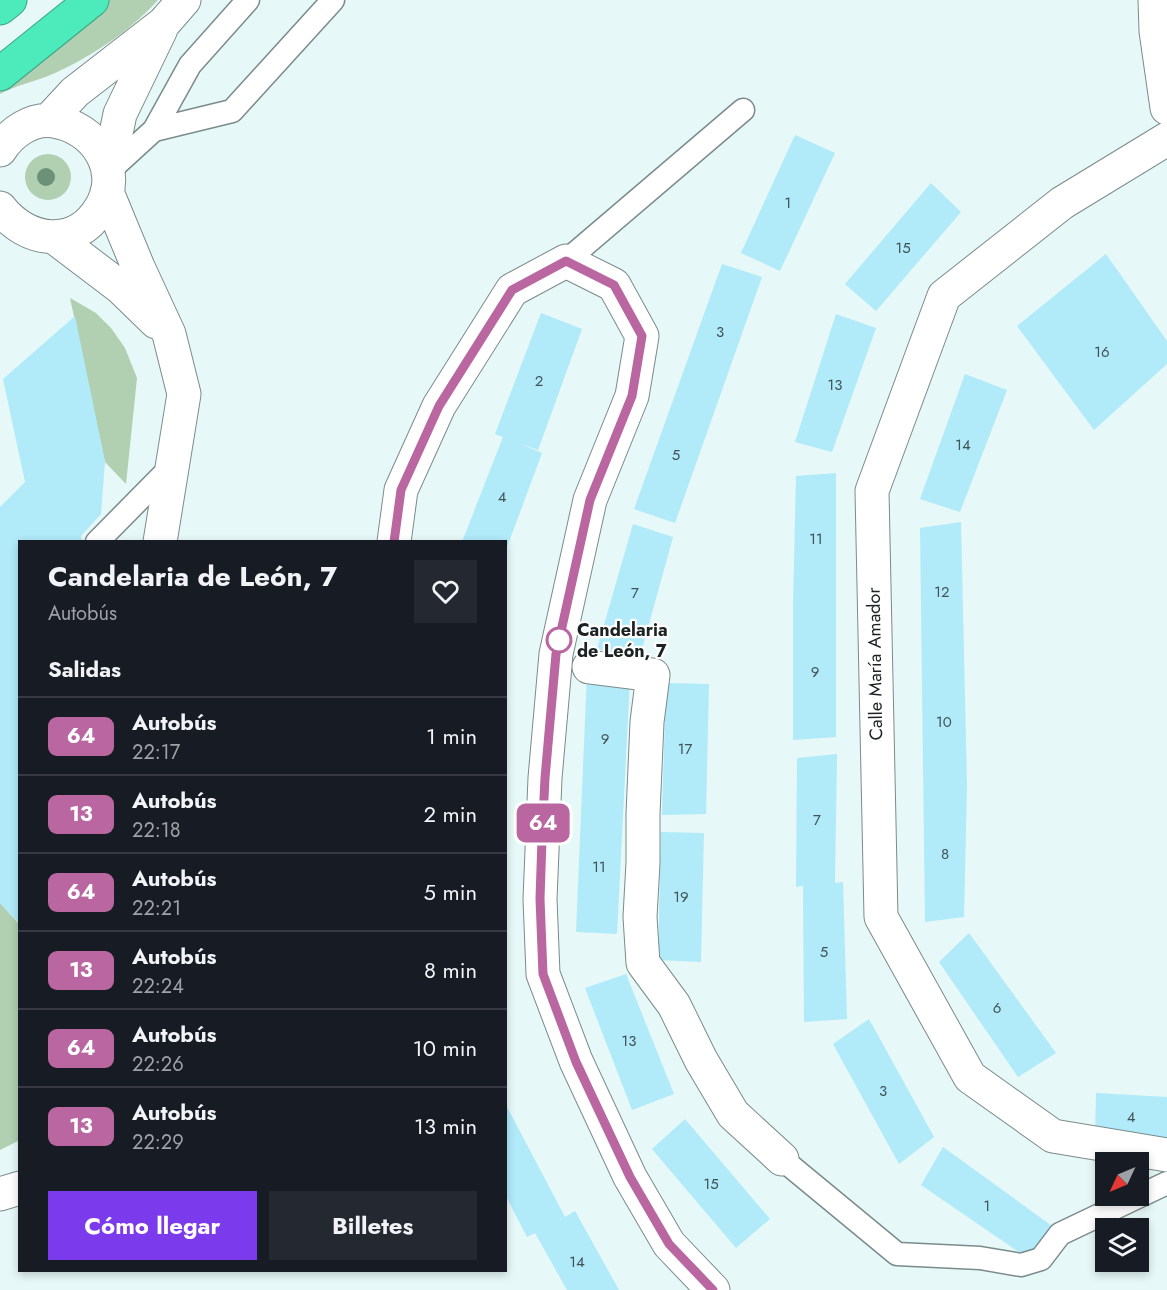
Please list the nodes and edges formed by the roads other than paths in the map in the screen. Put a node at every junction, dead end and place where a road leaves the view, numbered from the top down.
1 (10, 0) edge
2 (92, 0) edge
3 (248, 0) edge
4 (333, 0) edge
5 (1155, 0) edge
6 (0, 8) edge
7 (174, 12) edge
8 (0, 74) edge
9 (1167, 108) edge
10 (743, 110) dead end
11 (49, 120) junction
12 (154, 130) junction
13 (1167, 140) edge
14 (0, 150) edge
15 (107, 182) junction
16 (19, 230) edge
17 (566, 261) junction
18 (169, 334) junction
19 (172, 466) junction
20 (99, 540) edge
21 (160, 540) edge
22 (394, 540) edge
23 (589, 667) dead end
24 (1167, 1155) edge
25 (782, 1159) joint
26 (1167, 1182) edge
27 (18, 1189) edge
28 (0, 1194) edge
29 (713, 1290) edge

1 - 6 highway
2 - 8 highway
3 - 12 lane
4 - 12 lane
5 - 9 street
7 - 11 street
7 - 15 street
10 - 17 lane
11 - 14 street
11 - 15 street
12 - 15 lane
13 - 24 street, Calle María Amador
15 - 16 street
15 - 18 street
16 - 18 street
17 - 22 street
17 - 29 street
18 - 19 street
19 - 20 lane
19 - 21 street
23 - 25 street
25 - 26 lane
27 - 28 street

